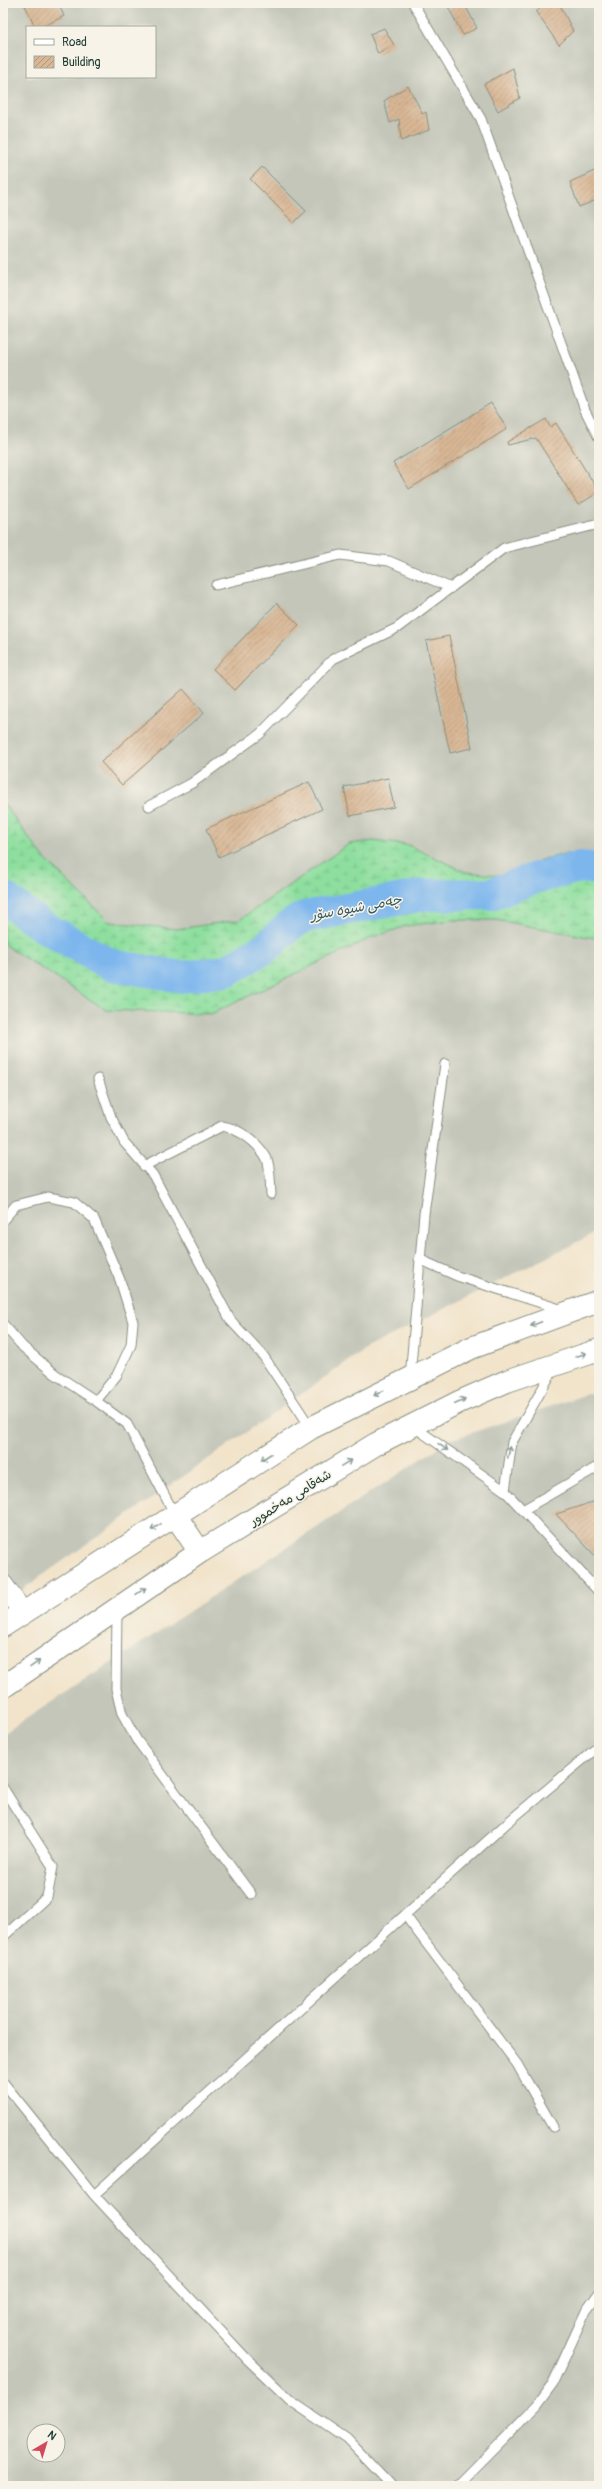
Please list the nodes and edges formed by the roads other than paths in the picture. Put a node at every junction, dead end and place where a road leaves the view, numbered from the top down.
1 (413, 3) edge
2 (599, 438) edge
3 (599, 524) edge
4 (216, 585) dead end
5 (451, 588) junction
6 (149, 806) dead end
7 (445, 1064) dead end
8 (98, 1079) dead end
9 (144, 1166) junction
10 (271, 1194) dead end
11 (3, 1220) edge
12 (419, 1259) junction
13 (599, 1301) edge
14 (568, 1312) junction
15 (3, 1324) edge
16 (599, 1350) edge
17 (557, 1363) junction
18 (410, 1378) junction
19 (96, 1400) junction
20 (411, 1425) junction
21 (311, 1428) junction
22 (599, 1466) edge
23 (505, 1491) junction
24 (523, 1510) junction
25 (175, 1515) junction
26 (200, 1552) junction
27 (3, 1584) edge
28 (599, 1592) edge
29 (117, 1607) junction
30 (9, 1620) edge
31 (3, 1687) edge
32 (599, 1746) edge
33 (3, 1788) edge
34 (251, 1894) dead end
35 (405, 1915) junction
36 (3, 1937) edge
37 (3, 2082) edge
38 (553, 2127) dead end
39 (94, 2196) junction
40 (599, 2293) edge
41 (392, 2486) edge
42 (456, 2486) edge

1 - 2 lane
3 - 5 lane
4 - 5 lane
5 - 6 lane
7 - 12 lane
8 - 9 lane
9 - 10 lane
9 - 21 lane
11 - 19 lane
12 - 14 lane
12 - 18 lane
13 - 14 highway
14 -> 18 highway
15 - 19 lane
17 -> 16 highway, شەقامی مەخموور
20 -> 17 highway, شەقامی مەخموور
23 -> 17 lane
18 -> 21 highway
19 - 25 lane
20 -> 23 lane
26 -> 20 highway, شەقامی مەخموور
21 -> 25 highway
22 - 24 lane
23 - 24 lane
24 - 28 lane
25 - 26 highway
25 -> 30 highway
29 -> 26 highway, شەقامی مەخموور
27 - 30 street
31 -> 29 highway, شەقامی مەخموور
29 - 34 lane
32 - 35 lane
33 - 36 lane
35 - 38 lane
35 - 39 lane
37 - 39 lane
39 - 41 lane
40 - 42 lane

